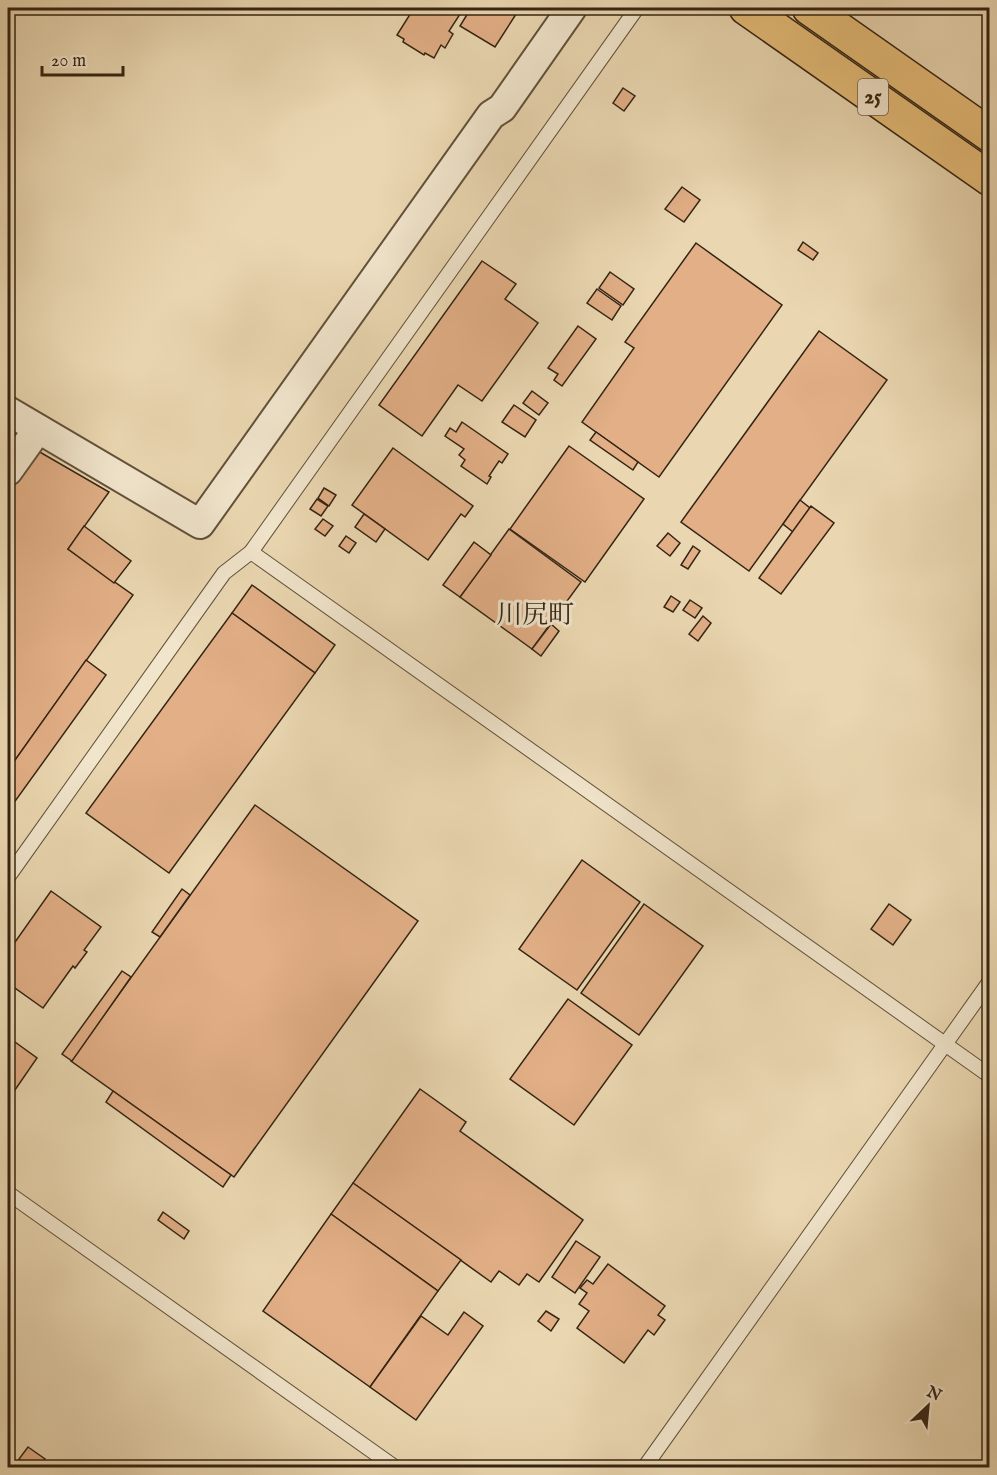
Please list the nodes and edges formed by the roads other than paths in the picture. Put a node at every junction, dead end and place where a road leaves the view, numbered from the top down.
1 (572, 8) edge
2 (637, 8) edge
3 (809, 8) edge
4 (755, 10) edge
5 (990, 135) edge
6 (990, 179) edge
7 (8, 411) edge
8 (38, 429) junction
9 (8, 471) edge
10 (251, 552) junction
11 (8, 877) edge
12 (990, 981) edge
13 (945, 1043) junction
14 (990, 1076) edge
15 (8, 1193) edge
16 (396, 1467) edge
17 (644, 1467) edge

1 - 8 street
2 - 10 lane
3 - 5 highway, 25
4 - 6 highway, 25
7 - 8 street
8 - 9 street
10 - 11 lane
10 - 13 lane
12 - 13 lane
13 - 14 lane
13 - 17 lane
15 - 16 lane

